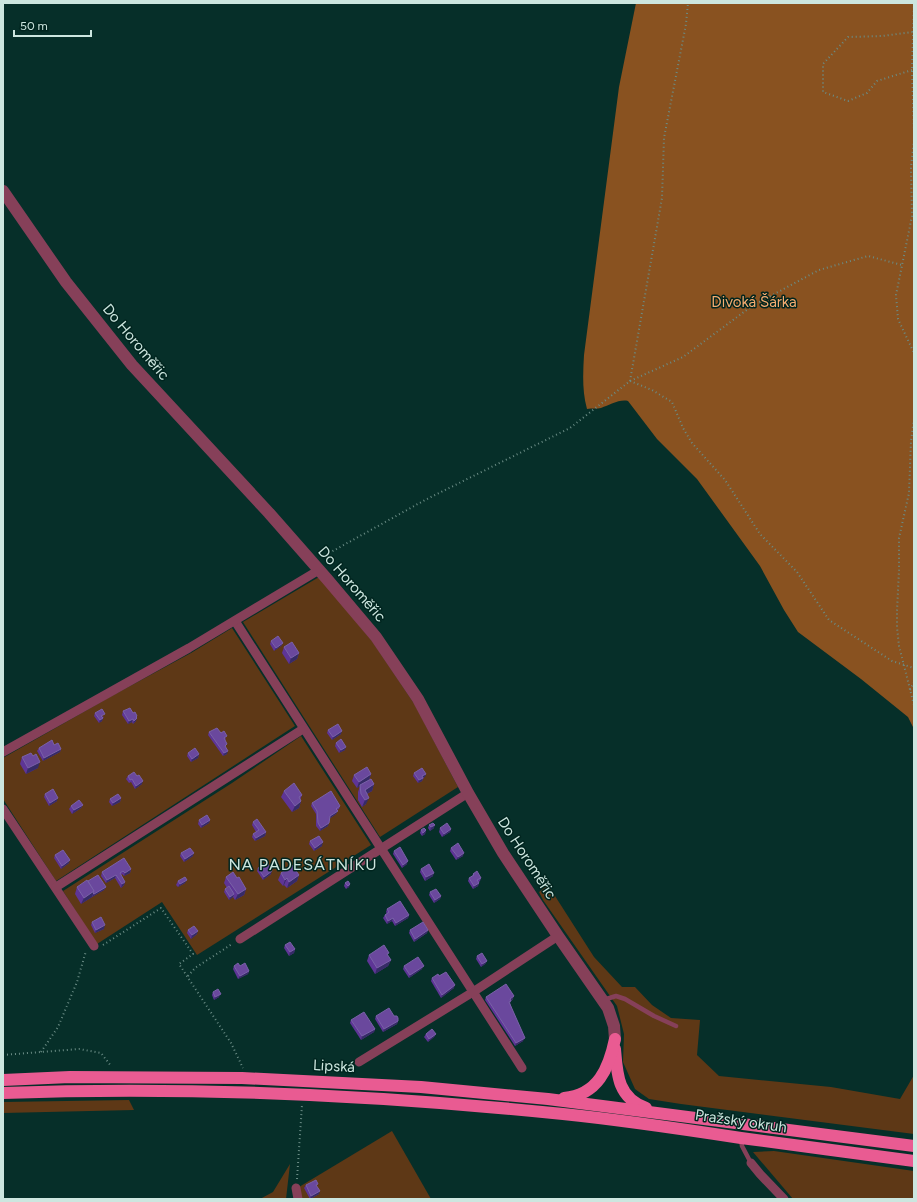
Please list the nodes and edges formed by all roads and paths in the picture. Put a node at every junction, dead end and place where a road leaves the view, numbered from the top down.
1 (688, 3) edge
2 (914, 3) edge
3 (914, 15) edge
4 (913, 32) junction
5 (912, 70) junction
6 (914, 131) edge
7 (914, 140) edge
8 (3, 191) edge
9 (902, 265) junction
10 (914, 353) edge
11 (630, 381) junction
12 (914, 419) edge
13 (316, 566) junction
14 (235, 621) junction
15 (903, 665) junction
16 (914, 668) edge
17 (914, 682) edge
18 (910, 691) junction
19 (914, 706) edge
20 (303, 728) junction
21 (3, 752) edge
22 (468, 793) junction
23 (3, 809) edge
24 (381, 849) junction
25 (56, 887) junction
26 (558, 936) junction
27 (240, 939) joint
28 (94, 946) junction
29 (188, 976) junction
30 (473, 992) junction
31 (603, 1000) junction
32 (676, 1026) dead end
33 (614, 1039) junction
34 (41, 1052) junction
35 (101, 1053) dead end
36 (3, 1055) edge
37 (359, 1062) dead end
38 (522, 1068) dead end
39 (244, 1070) dead end
40 (3, 1080) edge
41 (3, 1093) edge
42 (548, 1099) junction
43 (302, 1100) dead end
44 (662, 1113) junction
45 (564, 1114) joint
46 (740, 1138) junction
47 (914, 1146) edge
48 (914, 1161) edge
49 (751, 1163) joint
50 (296, 1188) joint
51 (298, 1199) edge
52 (784, 1199) edge

1 - 11 path
2 - 3 path
3 - 4 path
4 - 5 path
4 - 5 path
5 - 6 path
7 - 9 path
8 - 13 street, Do Horoměřic
9 - 10 path
9 - 11 path
11 - 13 path
11 - 15 path
12 - 15 path
13 - 14 street
13 - 22 street, Do Horoměřic
14 - 20 street
14 - 21 street
15 - 16 path
15 - 18 path
17 - 18 path
18 - 19 path
20 - 24 street
20 - 25 street
22 - 24 street
22 - 26 street, Do Horoměřic
23 - 25 street
24 - 27 street
24 - 30 street
25 - 28 street
26 - 30 street
26 - 31 street, Do Horoměřic
27 - 29 path
28 - 29 path
28 - 34 path
29 - 39 path
30 - 37 street
30 - 38 street
31 - 32 lane
31 - 33 street, Do Horoměřic
33 - 42 highway
33 - 44 highway
34 - 35 path
34 - 36 path
40 - 42 highway, Lipská
41 - 45 highway, Lipská
42 - 44 highway, Lipská
43 - 50 path
44 - 47 highway, Pražský okruh
45 - 46 highway, Pražský okruh
46 - 48 highway, Pražský okruh
46 - 49 lane
49 - 52 street
50 - 51 street

